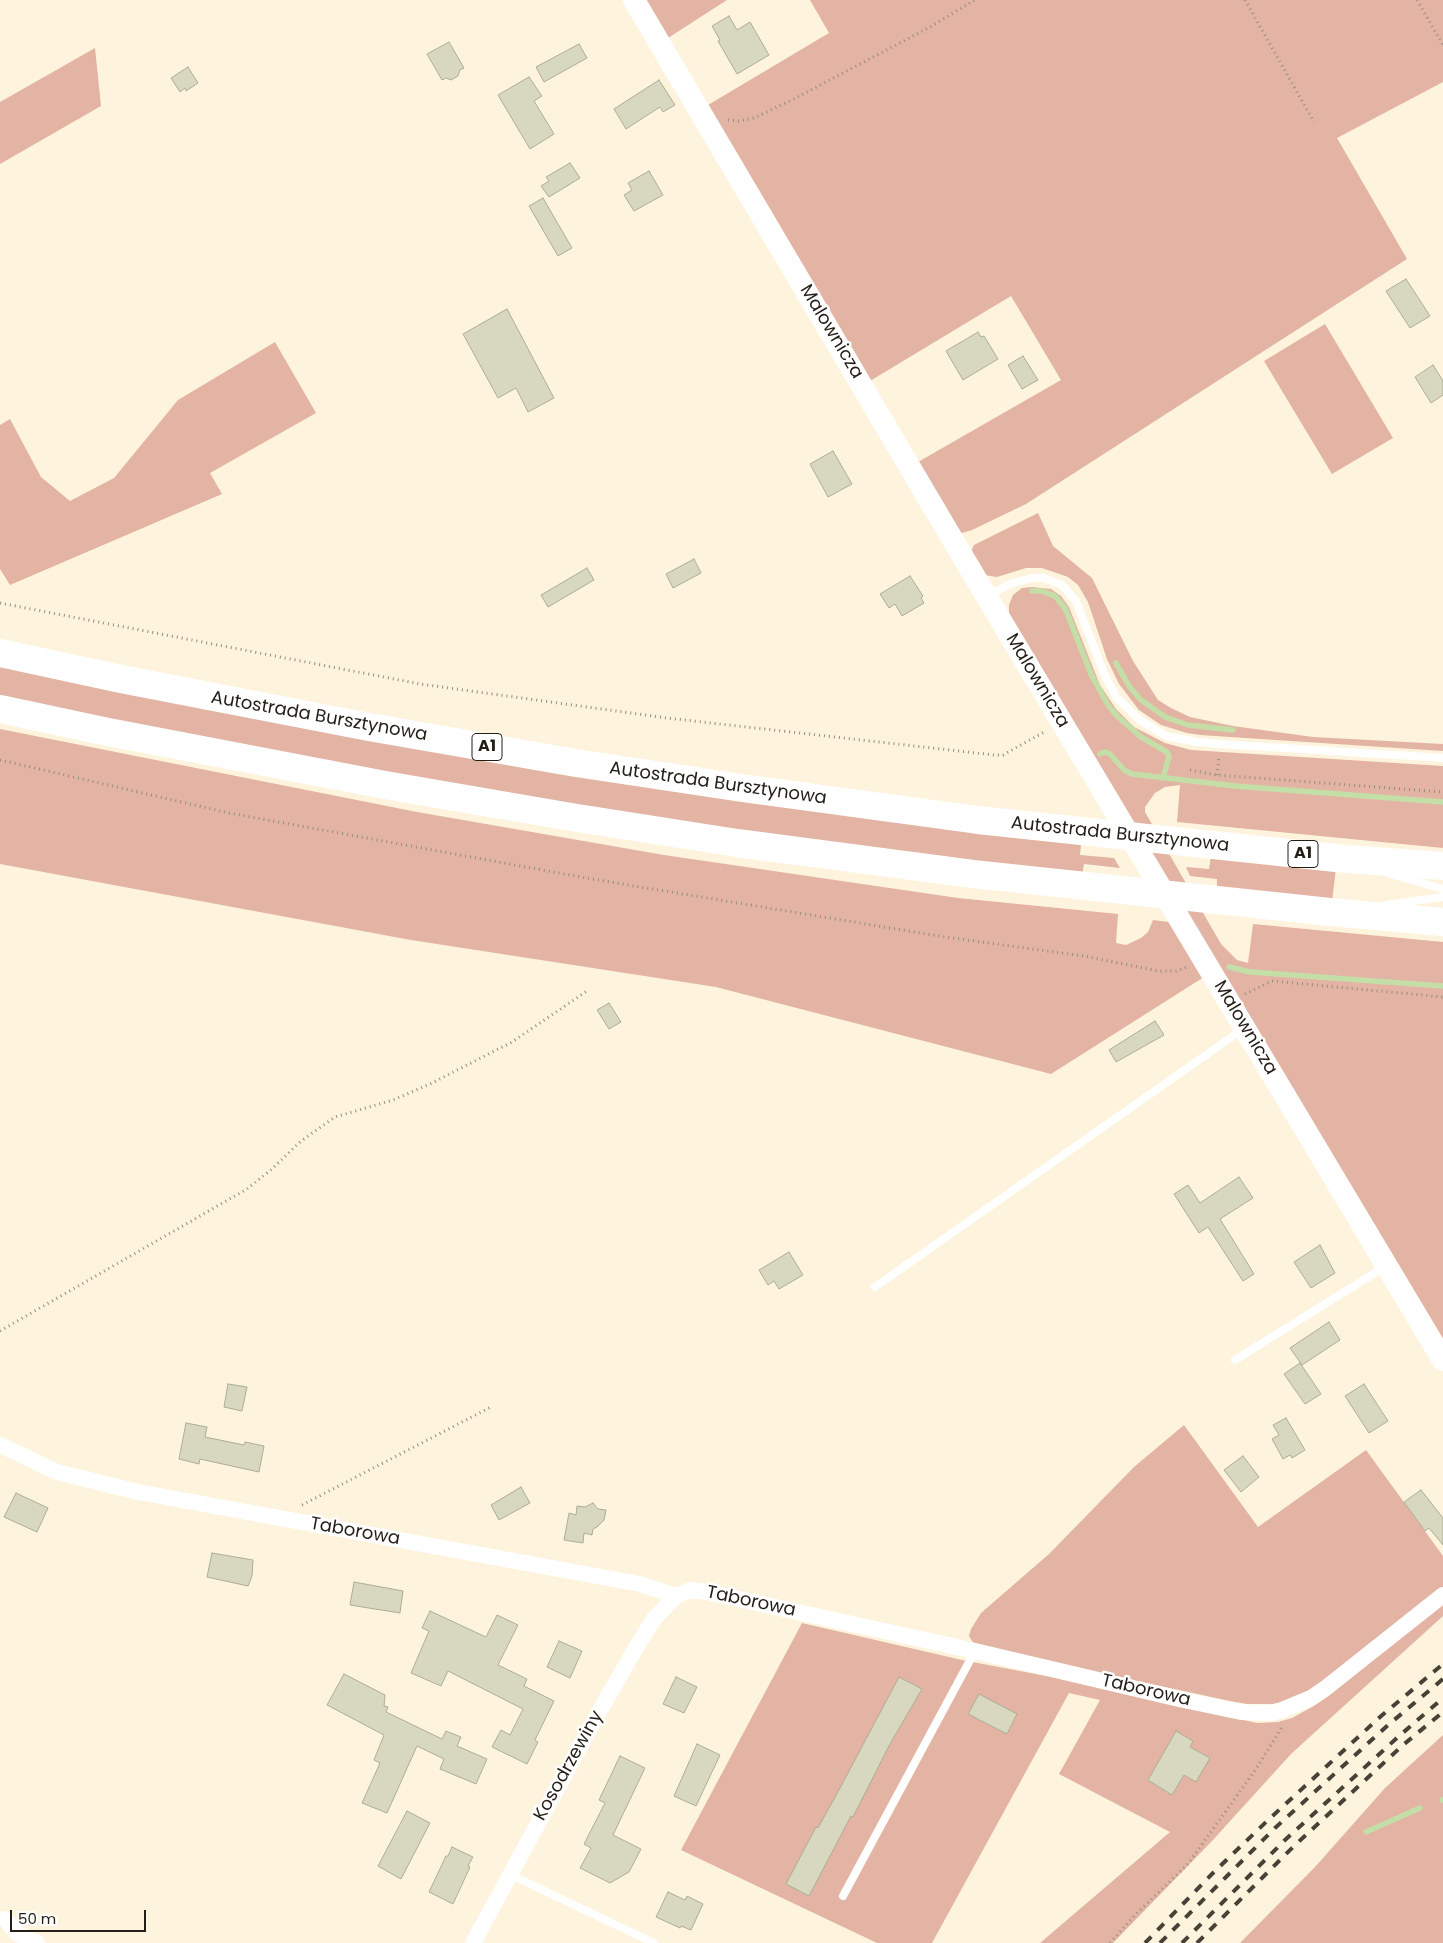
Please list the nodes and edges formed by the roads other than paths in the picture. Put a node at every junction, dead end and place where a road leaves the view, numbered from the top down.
1 (634, 0) edge
2 (987, 596) junction
3 (0, 653) edge
4 (0, 709) edge
5 (1443, 758) edge
6 (1336, 858) junction
7 (1443, 866) edge
8 (1372, 868) dead end
9 (1380, 871) dead end
10 (1443, 889) edge
11 (1443, 898) edge
12 (1377, 906) dead end
13 (1367, 907) dead end
14 (1330, 912) junction
15 (1443, 922) edge
16 (1245, 1028) junction
17 (1387, 1265) junction
18 (875, 1287) dead end
19 (1235, 1360) dead end
20 (1443, 1360) edge
21 (0, 1445) edge
22 (1443, 1595) edge
23 (676, 1596) junction
24 (975, 1651) junction
25 (510, 1874) junction
26 (844, 1896) dead end
27 (5, 1919) dead end
28 (37, 1943) edge
29 (473, 1943) edge
30 (654, 1943) edge

1 - 2 street, Malownicza
2 - 5 lane
2 - 16 street, Malownicza
3 - 6 highway, Autostrada Bursztynowa / A1
4 - 14 highway
6 - 7 highway, Autostrada Bursztynowa / A1
6 - 8 lane
9 - 10 lane
11 - 12 lane
13 - 14 lane
14 - 15 highway
16 - 17 street, Malownicza
16 - 18 lane
17 - 19 lane
17 - 20 street, Malownicza
21 - 23 street, Taborowa
22 - 24 street, Taborowa
23 - 24 street, Taborowa
23 - 25 street, Kosodrzewiny
24 - 26 lane
25 - 29 street, Kosodrzewiny
25 - 30 lane
27 - 28 street

